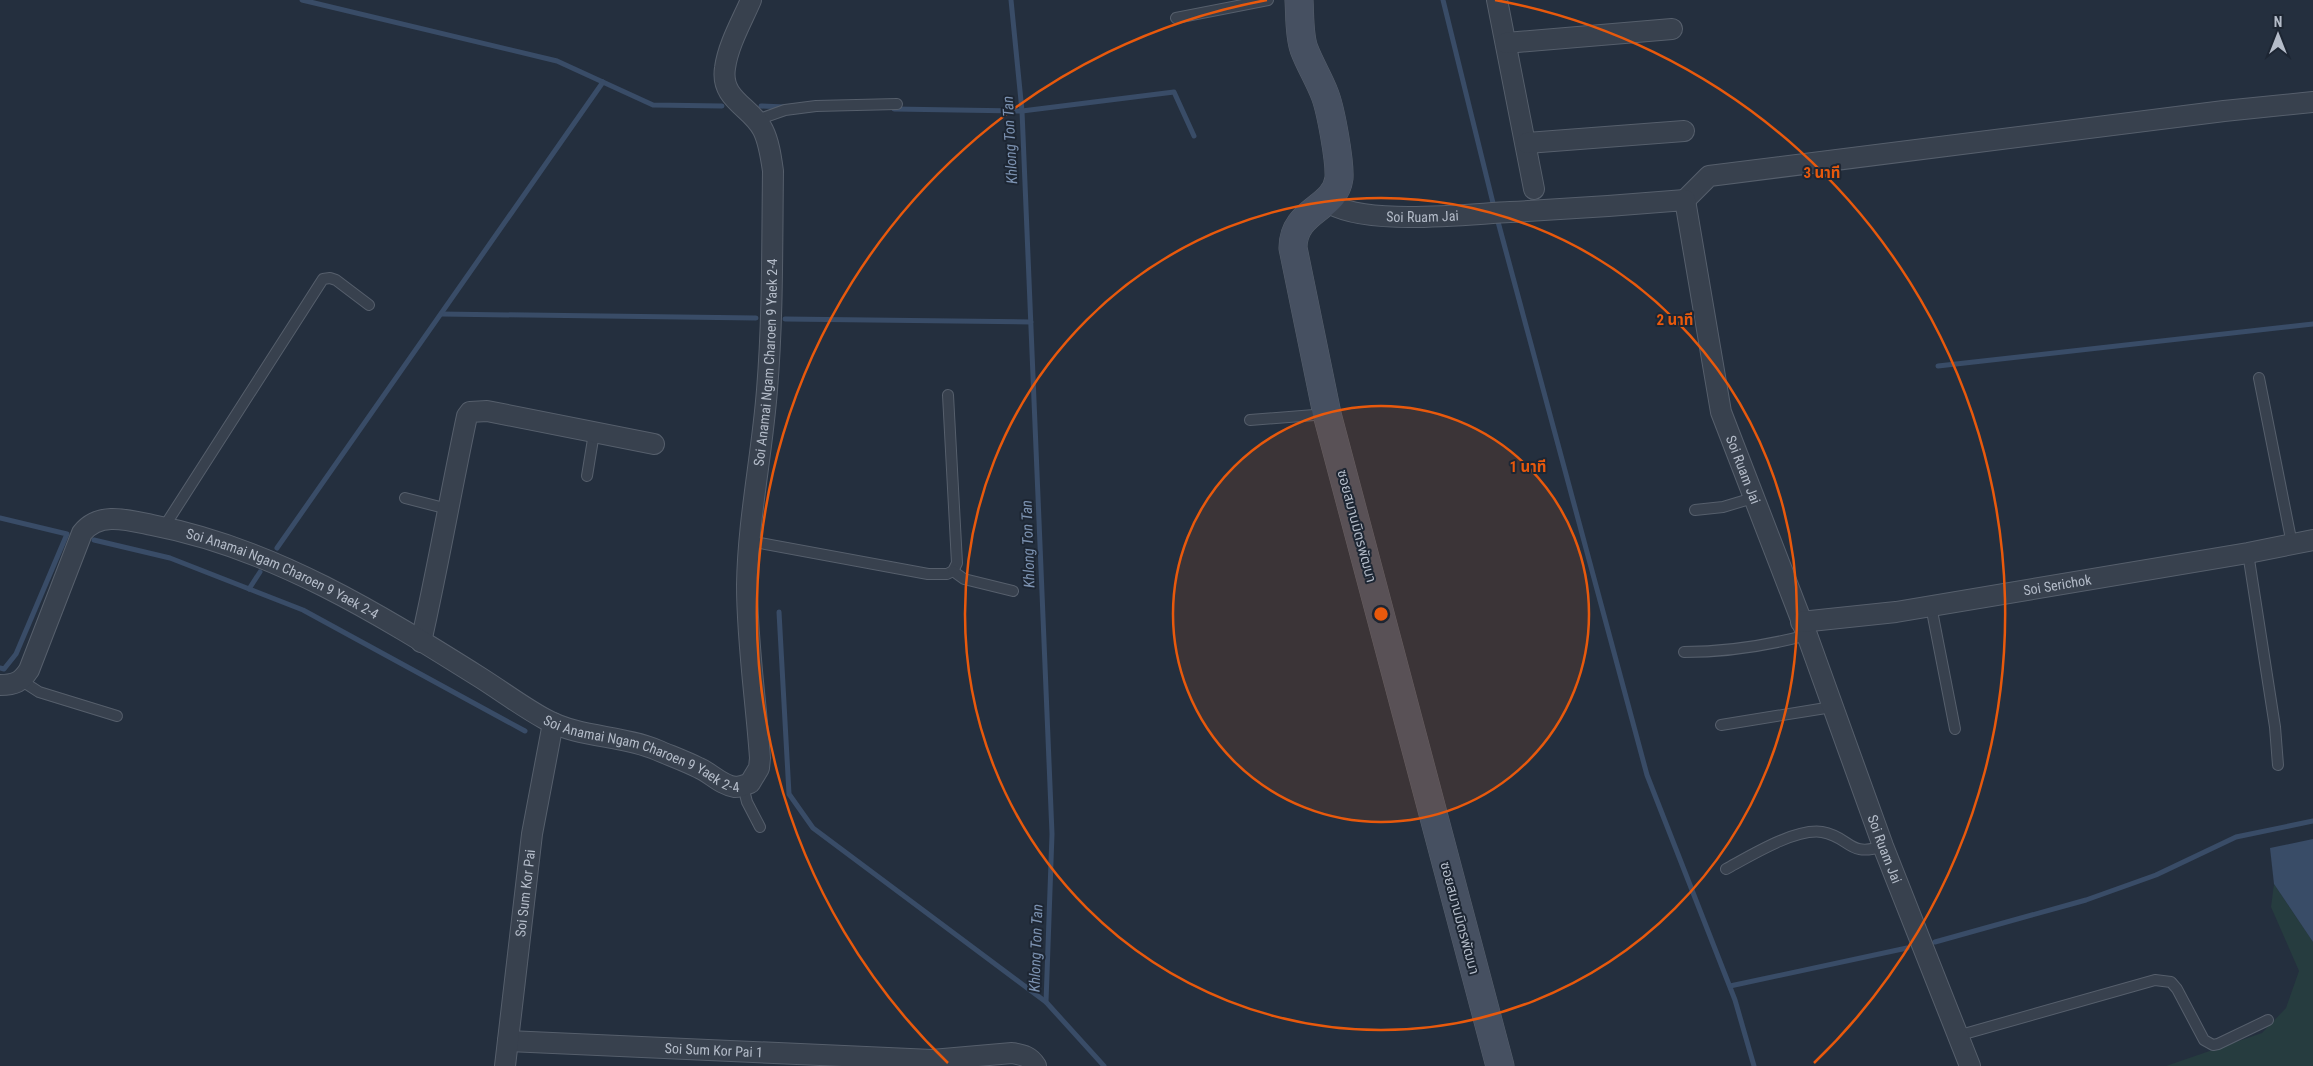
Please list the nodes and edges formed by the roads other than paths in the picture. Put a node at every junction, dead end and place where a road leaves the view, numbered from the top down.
1 (751, 0) edge
2 (1268, 0) edge
3 (1298, 0) edge
4 (1497, 0) edge
5 (1176, 18) dead end
6 (1672, 29) dead end
7 (1506, 43) junction
8 (2313, 102) edge
9 (897, 104) dead end
10 (757, 120) junction
11 (1684, 131) dead end
12 (1526, 144) junction
13 (1534, 190) dead end
14 (1685, 200) junction
15 (1326, 201) junction
16 (369, 305) dead end
17 (2259, 378) dead end
18 (948, 395) dead end
19 (1327, 414) junction
20 (1250, 420) dead end
21 (594, 433) junction
22 (654, 444) dead end
23 (586, 476) dead end
24 (405, 498) dead end
25 (1754, 498) junction
26 (448, 509) junction
27 (1695, 510) dead end
28 (164, 527) junction
29 (2313, 540) edge
30 (748, 541) junction
31 (2292, 544) junction
32 (2248, 553) junction
33 (954, 571) junction
34 (1013, 590) dead end
35 (1932, 606) junction
36 (1804, 629) junction
37 (421, 642) junction
38 (1684, 652) dead end
39 (22, 681) junction
40 (0, 685) edge
41 (1832, 707) junction
42 (117, 716) dead end
43 (552, 723) junction
44 (1721, 724) dead end
45 (1955, 729) dead end
46 (2278, 765) dead end
47 (743, 786) junction
48 (760, 827) dead end
49 (1883, 846) junction
50 (1726, 869) dead end
51 (2268, 1020) dead end
52 (1957, 1036) junction
53 (508, 1041) junction
54 (915, 1063) edge
55 (505, 1066) edge
56 (1036, 1066) edge
57 (1500, 1066) edge
58 (1970, 1066) edge

1 - 10 street, Soi Anamai Ngam Charoen 9 Yaek 2-4
2 - 5 lane
3 - 15 street, ซอยสมานมิตรพัฒนา
4 - 7 street
6 - 7 street
7 - 12 street
8 - 14 street
9 - 10 lane
10 - 30 street, Soi Anamai Ngam Charoen 9 Yaek 2-4
11 - 12 street
12 - 13 street
14 - 15 street, Soi Ruam Jai
14 - 25 street, Soi Ruam Jai
15 - 19 street, ซอยสมานมิตรพัฒนา
16 - 28 lane
17 - 31 lane
18 - 33 lane
19 - 20 lane
19 - 57 street, ซอยสมานมิตรพัฒนา
21 - 22 street
21 - 23 lane
21 - 26 street
24 - 26 lane
25 - 27 lane
25 - 36 street, Soi Ruam Jai
26 - 37 street
28 - 37 street, Soi Anamai Ngam Charoen 9 Yaek 2-4
28 - 39 street, Soi Anamai Ngam Charoen 9 Yaek 2-4
29 - 31 street, Soi Serichok
30 - 33 lane
30 - 47 street, Soi Anamai Ngam Charoen 9 Yaek 2-4
31 - 32 street, Soi Serichok
32 - 35 street, Soi Serichok
32 - 46 lane
33 - 34 lane
35 - 36 street, Soi Serichok
35 - 45 lane
36 - 38 lane
36 - 41 street, Soi Ruam Jai
37 - 43 street, Soi Anamai Ngam Charoen 9 Yaek 2-4
39 - 40 street
39 - 42 lane
41 - 44 lane
41 - 49 street, Soi Ruam Jai
43 - 47 street, Soi Anamai Ngam Charoen 9 Yaek 2-4
43 - 53 street, Soi Sum Kor Pai
47 - 48 lane
49 - 50 lane
49 - 52 street, Soi Ruam Jai
51 - 52 lane
52 - 58 street, Soi Ruam Jai
53 - 54 street, Soi Sum Kor Pai 1
53 - 55 street, Soi Sum Kor Pai
54 - 56 street, Soi Sum Kor Pai 1

